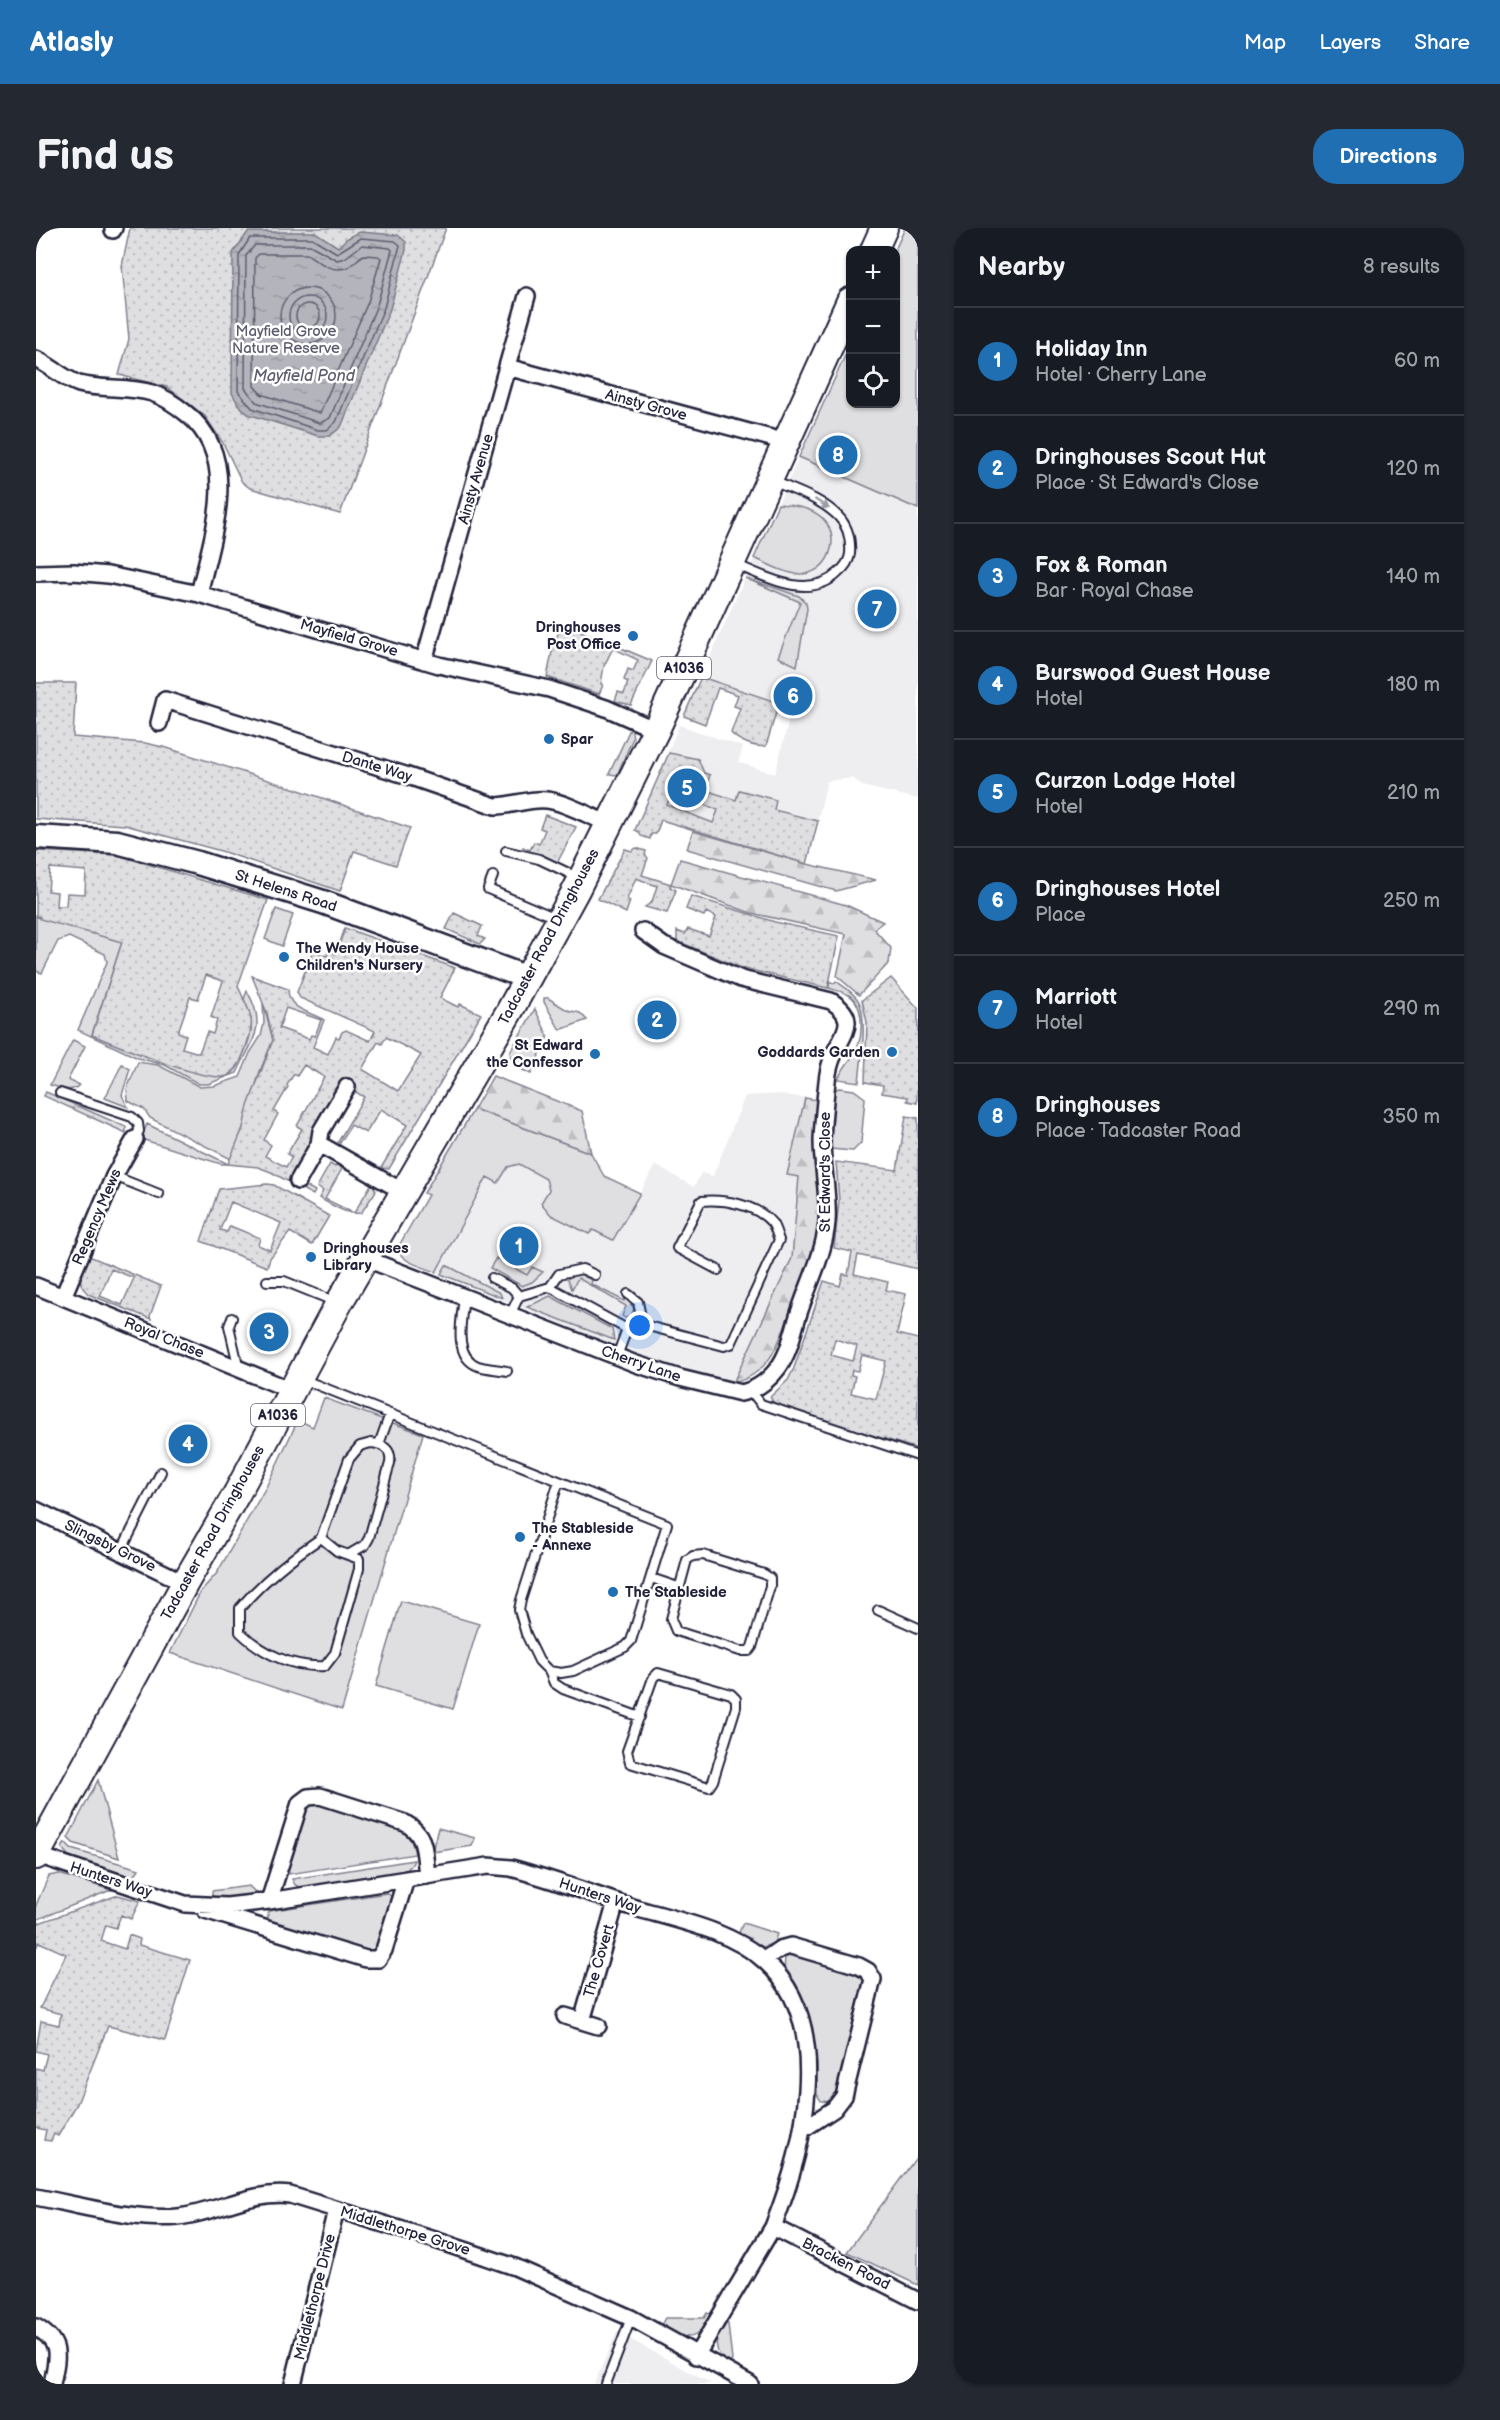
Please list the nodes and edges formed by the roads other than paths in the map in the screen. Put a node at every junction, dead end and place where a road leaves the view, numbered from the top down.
1 (884, 228) edge
2 (876, 246) edge
3 (526, 296) dead end
4 (846, 310) edge
5 (36, 359) edge
6 (507, 367) junction
7 (786, 442) junction
8 (769, 480) junction
9 (732, 562) junction
10 (36, 573) edge
11 (199, 594) junction
12 (424, 661) junction
13 (159, 723) dead end
14 (656, 730) junction
15 (609, 824) junction
16 (36, 837) edge
17 (506, 851) dead end
18 (493, 876) dead end
19 (581, 879) junction
20 (559, 920) junction
21 (643, 931) dead end
22 (528, 978) junction
23 (347, 1087) dead end
24 (60, 1093) dead end
25 (135, 1139) joint
26 (319, 1144) junction
27 (114, 1176) junction
28 (298, 1181) dead end
29 (402, 1191) junction
30 (159, 1194) dead end
31 (364, 1258) junction
32 (718, 1270) dead end
33 (595, 1275) dead end
34 (492, 1278) dead end
35 (267, 1281) dead end
36 (36, 1286) edge
37 (550, 1287) junction
38 (628, 1294) dead end
39 (519, 1296) junction
40 (63, 1297) junction
41 (464, 1297) junction
42 (339, 1303) junction
43 (510, 1315) junction
44 (232, 1318) dead end
45 (643, 1327) junction
46 (627, 1329) junction
47 (618, 1356) junction
48 (239, 1369) junction
49 (507, 1371) dead end
50 (294, 1384) junction
51 (751, 1391) junction
52 (390, 1414) junction
53 (379, 1444) junction
54 (918, 1456) edge
55 (161, 1472) dead end
56 (559, 1481) junction
57 (36, 1510) edge
58 (321, 1538) junction
59 (121, 1551) junction
60 (348, 1555) junction
61 (651, 1578) junction
62 (185, 1583) junction
63 (678, 1587) junction
64 (878, 1610) dead end
65 (918, 1628) edge
66 (549, 1671) junction
67 (640, 1717) junction
68 (36, 1856) edge
69 (427, 1876) junction
70 (406, 1879) junction
71 (269, 1901) junction
72 (616, 1902) junction
73 (185, 1904) junction
74 (765, 1960) junction
75 (565, 2016) dead end
76 (582, 2021) junction
77 (598, 2026) dead end
78 (802, 2130) junction
79 (36, 2197) edge
80 (336, 2210) junction
81 (773, 2228) junction
82 (918, 2301) edge
83 (631, 2318) junction
84 (36, 2327) edge
85 (696, 2356) junction
86 (52, 2384) edge
87 (293, 2384) edge
88 (606, 2384) edge
89 (750, 2384) edge

1 - 2 main road
3 - 6 street, Ainsty Avenue
4 - 7 main road, A1036
5 - 11 street
6 - 7 street, Ainsty Grove
6 - 12 street, Ainsty Avenue
7 - 8 main road, Tadcaster Road Dringhouses / A1036
8 - 9 main road, Tadcaster Road Dringhouses / A1036
8 -> 9 lane
9 - 14 main road, Tadcaster Road Dringhouses / A1036
10 - 11 street, Mayfield Grove
11 - 12 street, Mayfield Grove
12 - 14 street, Mayfield Grove
13 - 15 street, Dante Way
14 - 15 main road, Tadcaster Road Dringhouses / A1036
15 - 19 main road, Tadcaster Road Dringhouses / A1036
16 - 22 street, St Helens Road
17 - 19 lane
18 - 20 lane
19 - 20 main road, Tadcaster Road Dringhouses / A1036
20 - 22 main road, Tadcaster Road Dringhouses / A1036
21 - 51 street, St Edward's Close
22 - 29 main road, Tadcaster Road Dringhouses / A1036
23 - 26 street
24 - 25 lane
25 - 27 street, Regency Mews
26 - 28 street
26 - 29 street
27 - 30 lane
27 - 40 street, Regency Mews
29 - 31 main road, Tadcaster Road Dringhouses / A1036
31 - 41 street, Cherry Lane
31 - 42 main road, Tadcaster Road Dringhouses / A1036
32 - 45 lane
33 - 37 lane
34 - 39 lane
35 - 42 lane
36 - 40 street, Royal Chase
37 - 39 lane
37 - 46 lane
38 - 45 lane
39 - 43 lane
40 - 48 street, Royal Chase
41 - 43 street, Cherry Lane
41 - 49 lane
42 - 50 main road, Tadcaster Road Dringhouses / A1036
43 - 47 street, Cherry Lane
44 - 48 lane
45 - 46 lane
46 - 47 lane
47 - 51 street, Cherry Lane
48 - 50 street, Royal Chase
50 - 52 lane
50 - 62 main road, Tadcaster Road Dringhouses / A1036
51 - 54 lane
52 - 53 lane
52 - 56 lane
53 - 58 lane
53 - 60 lane
55 - 59 lane
56 - 61 lane
56 - 66 lane
57 - 59 street, Slingsby Grove
58 - 60 lane
58 - 60 lane
59 - 62 street, Slingsby Grove
61 - 63 lane
61 - 66 lane
62 - 68 main road, Tadcaster Road Dringhouses / A1036
63 - 63 lane
64 - 65 lane
66 - 67 lane
67 - 67 lane
68 - 73 street, Hunters Way
69 - 70 street, Hunters Way
69 - 71 street
69 - 72 street, Hunters Way
70 - 71 street, Hunters Way
70 - 73 street, Hunters Way
71 - 73 street, Hunters Way
72 - 74 street, Hunters Way
72 - 76 street, The Covert
74 - 78 street, Hunters Way
74 - 78 street
75 - 76 street
76 - 77 street
78 - 81 street, Hunters Way
79 - 80 street, Middlethorpe Grove
80 - 83 street, Middlethorpe Grove
80 - 87 street, Middlethorpe Drive
81 - 82 street, Bracken Road
81 - 85 street, Hunters Way
83 - 85 street, Middlethorpe Grove
83 - 88 lane
84 - 86 street
85 - 89 street, Middlethorpe Grove

